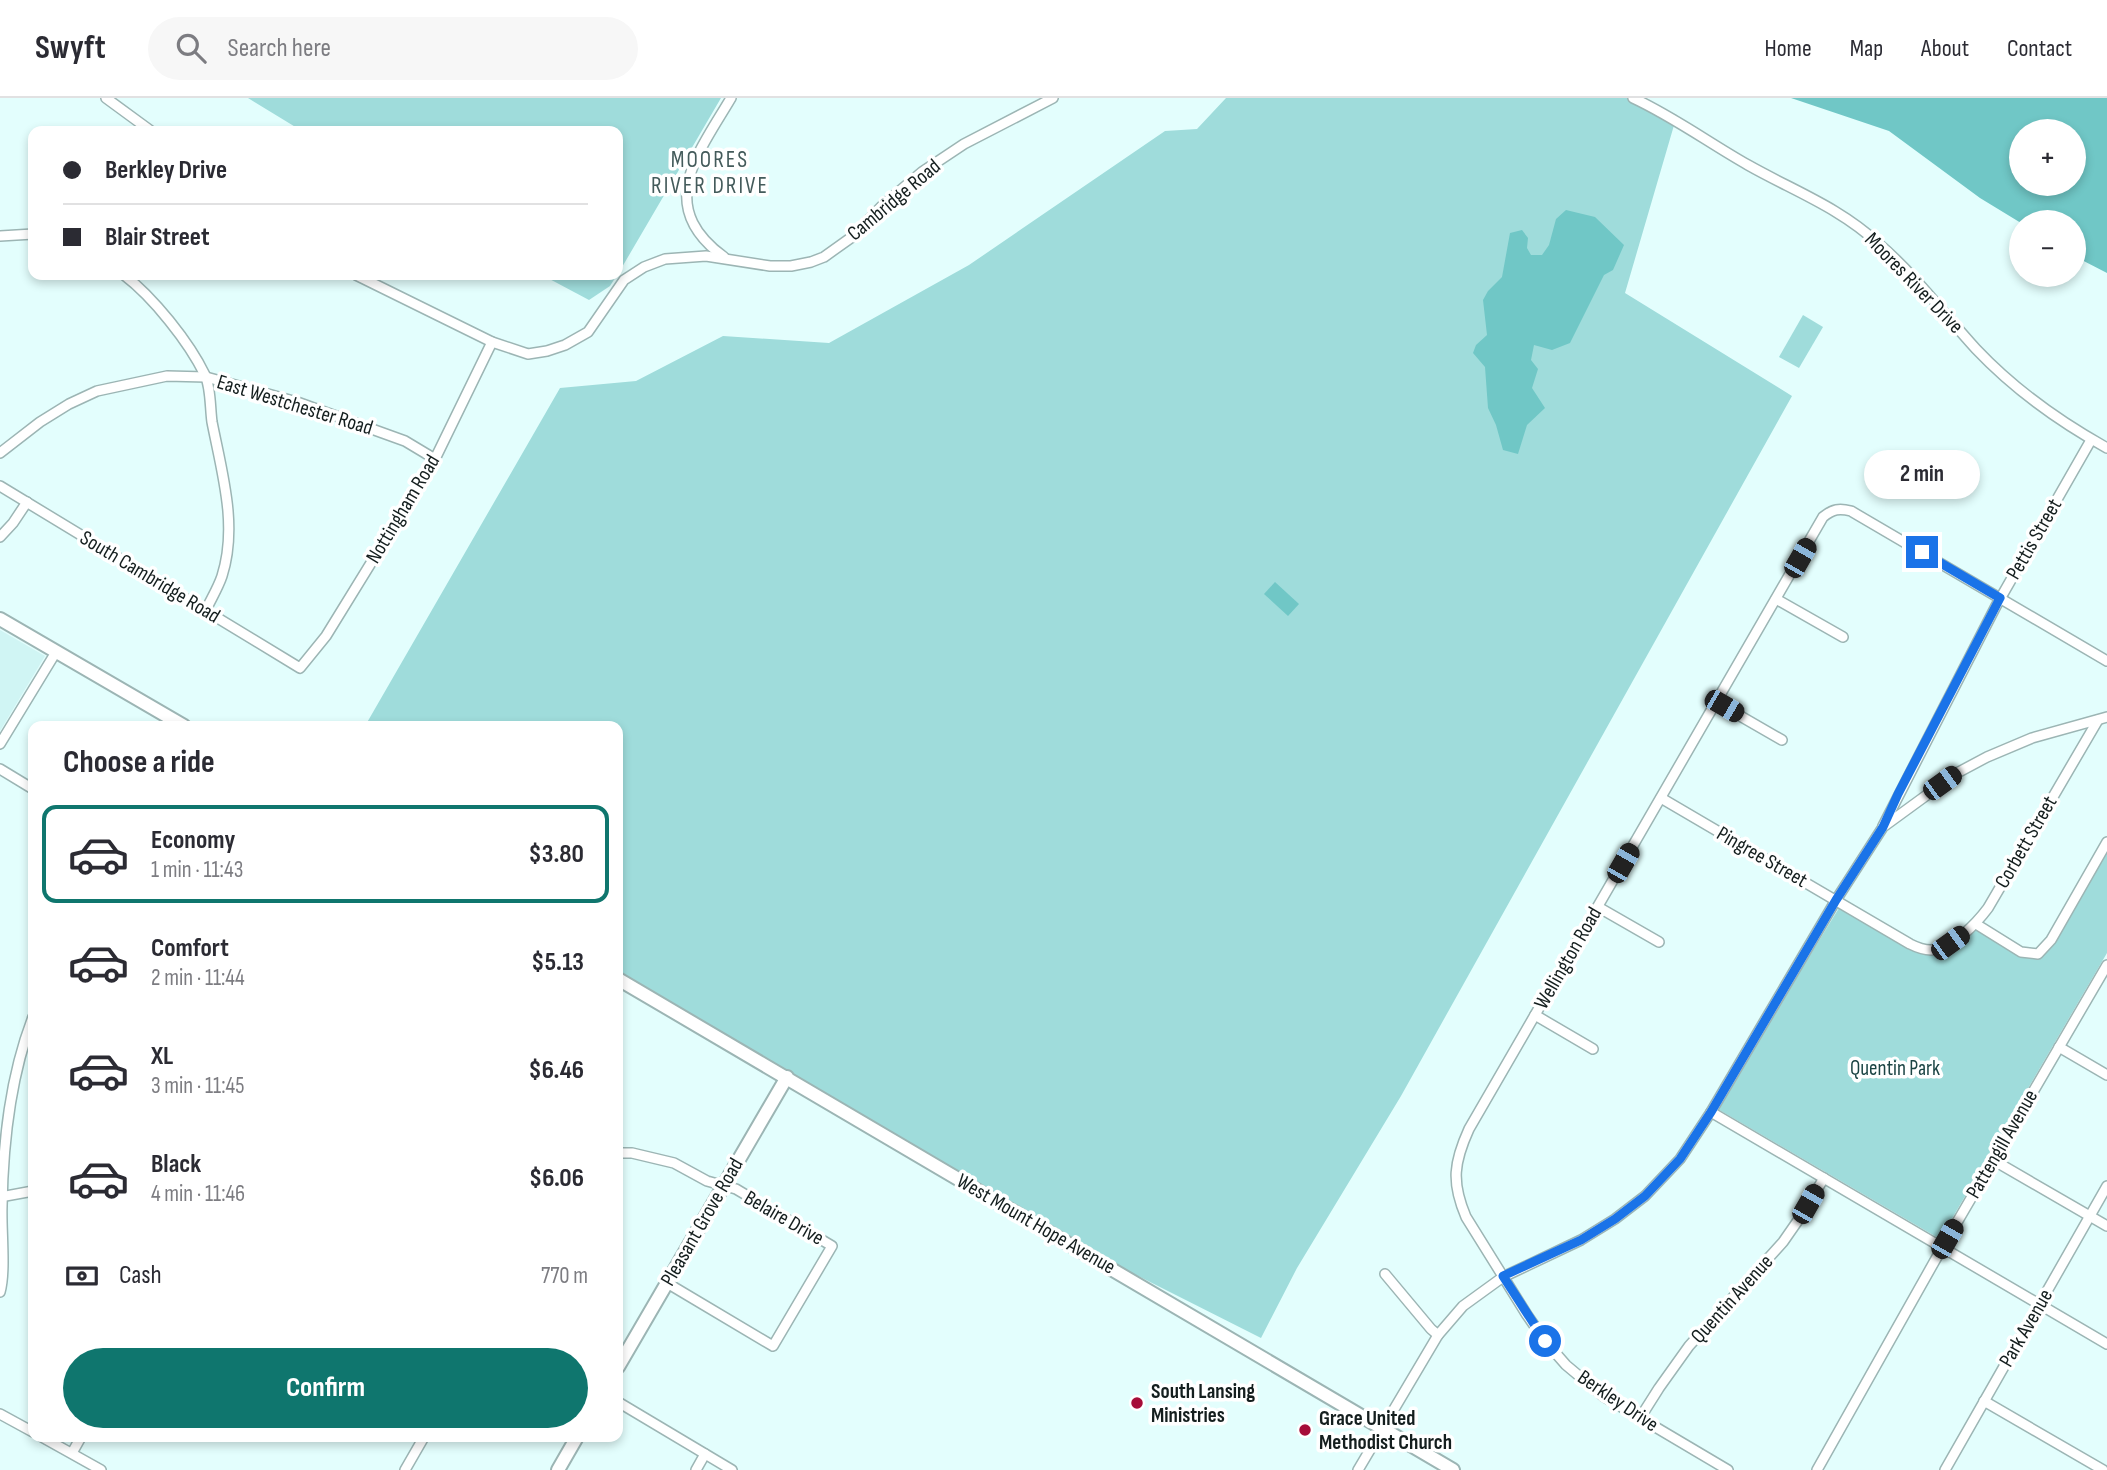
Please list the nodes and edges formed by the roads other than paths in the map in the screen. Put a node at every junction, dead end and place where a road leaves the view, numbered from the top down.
1 (106, 98) edge
2 (732, 98) edge
3 (1039, 98) edge
4 (1053, 98) edge
5 (1633, 98) edge
6 (1033, 107) junction
7 (144, 126) edge
8 (28, 234) edge
9 (0, 236) edge
10 (727, 259) junction
11 (132, 280) edge
12 (366, 280) edge
13 (492, 342) junction
14 (206, 377) junction
15 (2091, 440) junction
16 (2107, 448) edge
17 (0, 453) edge
18 (435, 458) junction
19 (0, 486) edge
20 (27, 502) junction
21 (0, 537) edge
22 (2000, 598) junction
23 (1776, 599) junction
24 (206, 610) junction
25 (0, 619) edge
26 (1843, 637) dead end
27 (56, 652) junction
28 (2107, 661) edge
29 (300, 668) joint
30 (1716, 702) junction
31 (2102, 718) edge
32 (175, 721) edge
33 (1782, 740) dead end
34 (0, 744) edge
35 (0, 769) edge
36 (28, 786) edge
37 (1661, 798) junction
38 (1883, 827) junction
39 (2107, 842) edge
40 (1836, 900) junction
41 (1598, 907) junction
42 (1976, 924) junction
43 (1659, 942) dead end
44 (1937, 949) joint
45 (2107, 965) edge
46 (623, 982) edge
47 (1535, 1015) junction
48 (28, 1034) edge
49 (2059, 1046) junction
50 (1593, 1049) dead end
51 (2107, 1075) edge
52 (787, 1077) junction
53 (1711, 1112) junction
54 (623, 1153) edge
55 (1993, 1160) junction
56 (1824, 1178) junction
57 (723, 1185) junction
58 (2107, 1186) edge
59 (28, 1192) edge
60 (1, 1197) edge
61 (2090, 1216) junction
62 (2107, 1226) edge
63 (1942, 1248) junction
64 (1385, 1274) dead end
65 (1503, 1276) junction
66 (667, 1283) junction
67 (0, 1292) edge
68 (2039, 1305) junction
69 (1438, 1335) junction
70 (2107, 1344) edge
71 (623, 1358) edge
72 (1984, 1401) junction
73 (623, 1405) edge
74 (0, 1414) edge
75 (1640, 1418) junction
76 (1381, 1428) junction
77 (28, 1429) edge
78 (51, 1442) edge
79 (78, 1442) edge
80 (421, 1442) edge
81 (574, 1442) edge
82 (72, 1453) junction
83 (705, 1454) junction
84 (101, 1470) edge
85 (405, 1470) edge
86 (558, 1470) edge
87 (696, 1470) edge
88 (732, 1470) edge
89 (1358, 1470) edge
90 (1453, 1470) edge
91 (1728, 1470) edge
92 (1817, 1470) edge
93 (1945, 1470) edge
94 (2104, 1470) edge

1 - 7 street
2 - 10 street
3 - 6 street
4 - 6 street, Cambridge Road
5 - 15 street, Moores River Drive
6 - 10 street, Cambridge Road
8 - 9 street
10 - 13 street, Cambridge Road
11 - 14 street
12 - 13 street, Cambridge Road
13 - 18 street, Nottingham Road
14 - 17 street, East Westchester Road
14 - 18 street, East Westchester Road
14 - 24 street
15 - 16 street, Moores River Drive
15 - 22 street, Pettis Street
18 - 29 street, Nottingham Road
19 - 20 street, South Cambridge Road
20 - 21 street
20 - 24 street, South Cambridge Road
22 - 23 street, Wellington Road
22 - 28 street
22 - 38 street, Pettis Street
23 - 26 street
23 - 30 street, Wellington Road
24 - 29 street, South Cambridge Road
25 - 27 street
27 - 32 street
27 - 34 street
30 - 33 street
30 - 37 street, Wellington Road
31 - 38 street
31 - 42 street, Corbett Street
35 - 36 street
37 - 40 street, Pingree Street
37 - 41 street, Wellington Road
38 - 40 street
39 - 42 street
40 - 44 street, Pingree Street
40 - 53 street
41 - 43 street
41 - 47 street, Wellington Road
42 - 44 street, Corbett Street
45 - 49 street, Pattengill Avenue
46 - 52 street, West Mount Hope Avenue
47 - 50 street
47 - 65 street, Wellington Road
48 - 60 street
49 - 51 street
49 - 55 street, Pattengill Avenue
52 - 57 street, Pleasant Grove Road
52 - 76 street, West Mount Hope Avenue
53 - 56 street
53 - 65 street
54 - 57 street, Belaire Drive
55 - 61 street
55 - 63 street, Pattengill Avenue
56 - 63 street
56 - 75 street, Quentin Avenue
57 - 66 street, Pleasant Grove Road
57 - 66 street, Belaire Drive
58 - 61 street, Park Avenue
59 - 60 street
60 - 67 street
61 - 62 street
61 - 68 street, Park Avenue
63 - 68 street
63 - 92 street, Pattengill Avenue
64 - 69 street
65 - 69 street
65 - 75 street, Berkley Drive
66 - 71 street, Pleasant Grove Road
68 - 70 street
68 - 72 street, Park Avenue
69 - 76 street
72 - 93 street, Park Avenue
72 - 94 street
73 - 83 street
74 - 77 street
75 - 91 street, Berkley Drive
76 - 89 street
76 - 90 street, West Mount Hope Avenue
78 - 82 street
79 - 82 street
80 - 85 street
81 - 86 street
82 - 84 street
83 - 87 street
83 - 88 street

